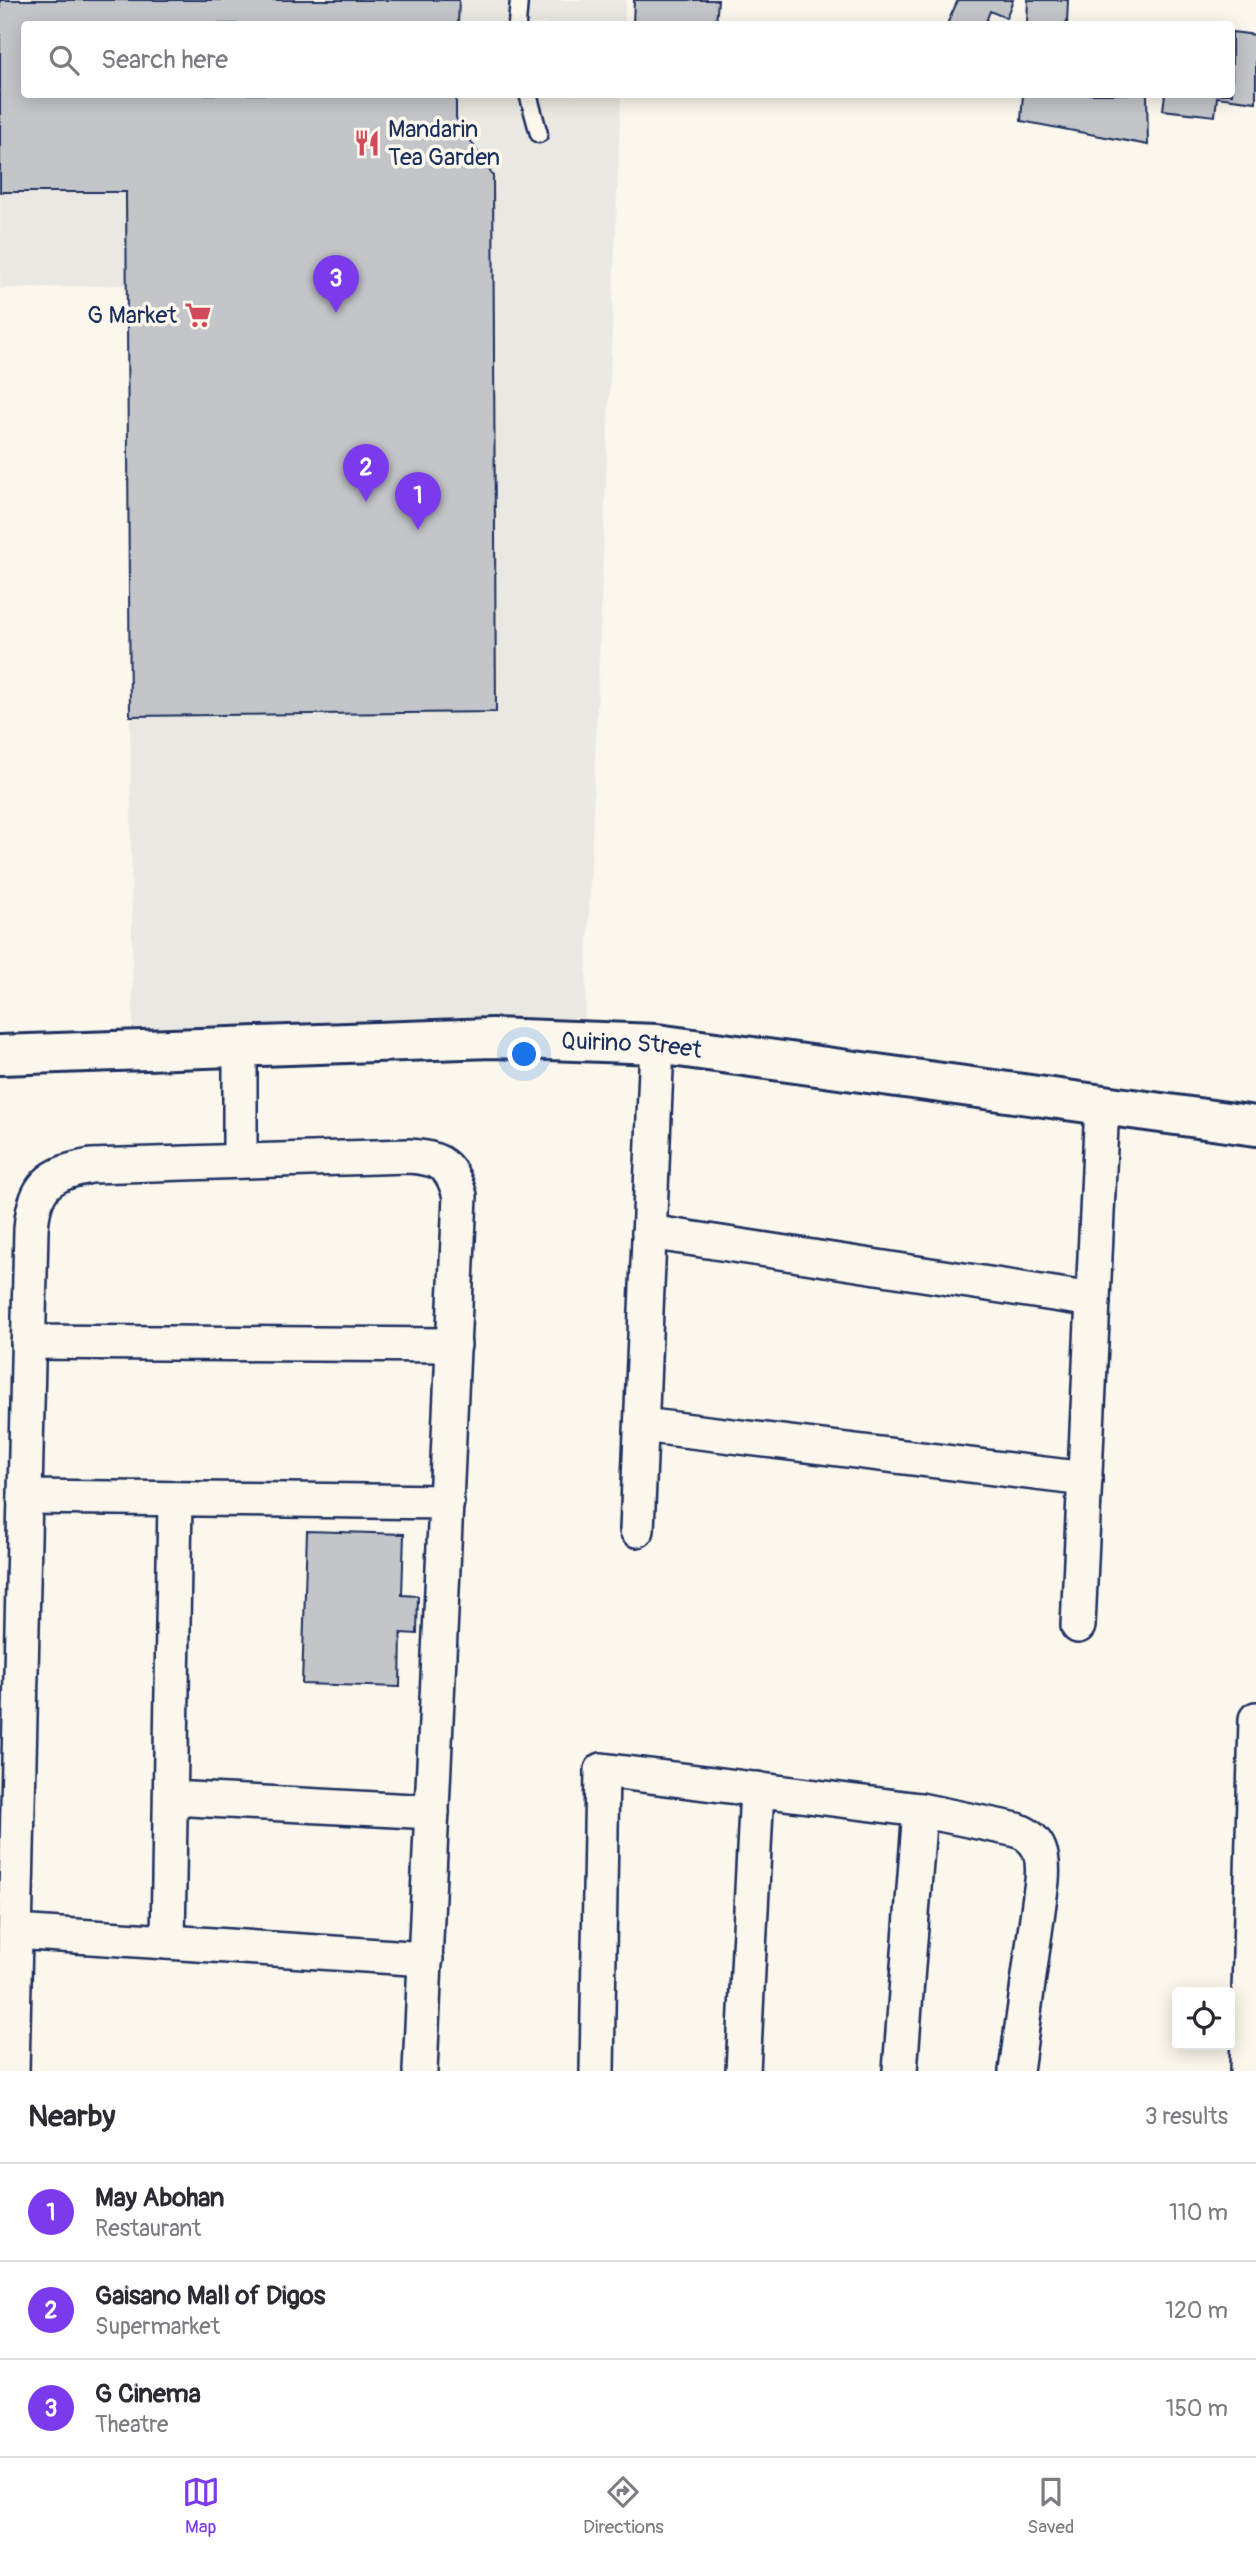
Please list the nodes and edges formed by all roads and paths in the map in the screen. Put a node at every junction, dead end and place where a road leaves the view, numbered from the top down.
1 (519, 0) edge
2 (517, 21) edge
3 (529, 98) edge
4 (539, 134) dead end
5 (657, 1044) junction
6 (240, 1047) junction
7 (0, 1055) edge
8 (1102, 1104) junction
9 (1256, 1126) edge
10 (240, 1161) junction
11 (649, 1232) junction
12 (1093, 1300) junction
13 (29, 1342) junction
14 (454, 1345) junction
15 (642, 1425) junction
16 (1085, 1479) junction
17 (25, 1497) junction
18 (176, 1499) junction
19 (447, 1502) junction
20 (637, 1530) dead end
21 (1078, 1626) dead end
22 (1256, 1719) edge
23 (757, 1789) junction
24 (171, 1798) junction
25 (920, 1810) junction
26 (432, 1812) junction
27 (15, 1933) junction
28 (168, 1942) junction
29 (426, 1959) junction
30 (12, 2071) edge
31 (420, 2071) edge
32 (597, 2071) edge
33 (743, 2071) edge
34 (900, 2071) edge
35 (1016, 2071) edge
36 (1247, 2071) edge

1 - 2 lane
3 - 4 lane
5 - 6 street, Quirino Street
5 - 8 street, Quirino Street
5 - 11 street
6 - 7 street, Quirino Street
6 - 10 street
8 - 9 street, Quirino Street
8 - 12 street
10 - 13 street
10 - 14 street
11 - 12 street
11 - 15 street
12 - 16 street
13 - 14 street
13 - 17 street
14 - 19 street
15 - 16 street
15 - 20 street
16 - 21 street
17 - 18 street
17 - 27 street
18 - 19 street
18 - 24 street
19 - 26 street
22 - 36 street
23 - 25 street
23 - 32 street
23 - 33 street
24 - 26 street
24 - 28 street
25 - 34 street
25 - 35 street
26 - 29 street
27 - 28 street
27 - 30 street
28 - 29 street
29 - 31 street

